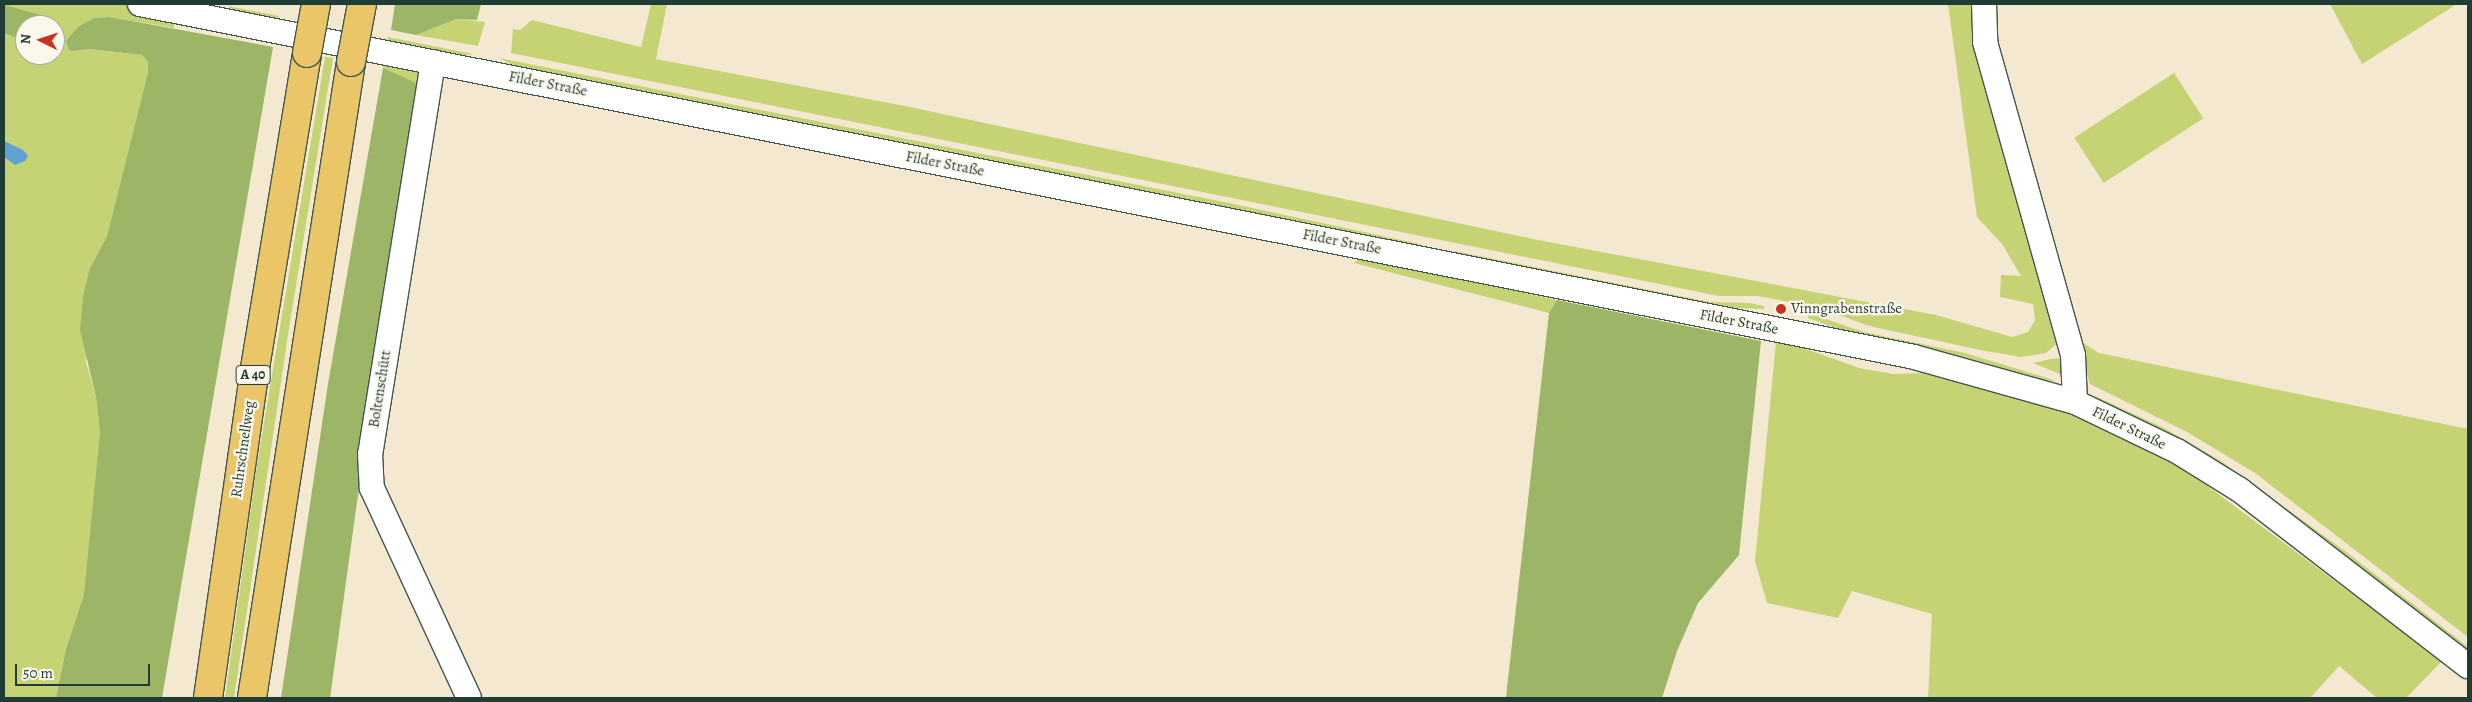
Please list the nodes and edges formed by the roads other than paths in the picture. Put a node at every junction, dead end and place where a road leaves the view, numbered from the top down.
1 (140, 4) edge
2 (316, 4) edge
3 (362, 4) edge
4 (1984, 4) edge
5 (433, 62) junction
6 (2075, 402) junction
7 (262, 632) junction
8 (2468, 666) edge
9 (208, 698) edge
10 (252, 698) edge
11 (258, 698) edge
12 (469, 698) edge

1 - 5 street, Filder Straße
2 - 9 highway, Ruhrschnellweg / A 40, bridge
3 - 7 highway, bridge
4 - 6 street
5 - 6 street, Filder Straße
5 - 12 street, Boltenschütt
6 - 8 street, Filder Straße
7 - 10 highway
7 - 11 highway

